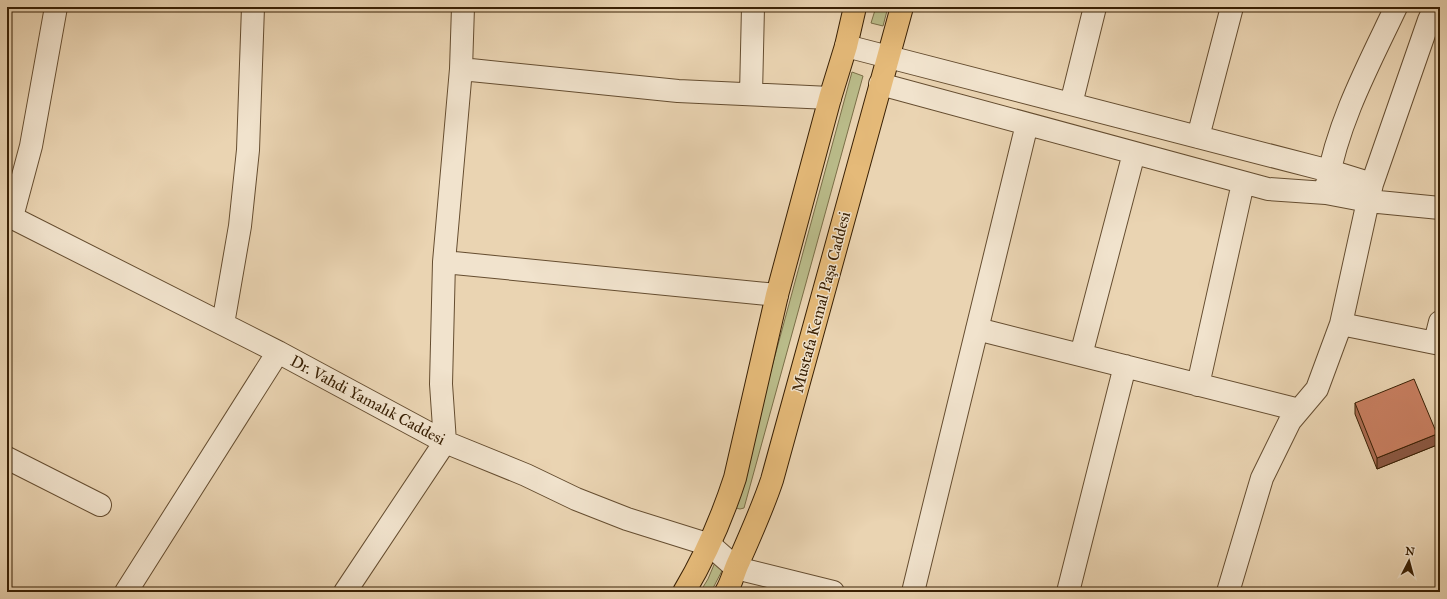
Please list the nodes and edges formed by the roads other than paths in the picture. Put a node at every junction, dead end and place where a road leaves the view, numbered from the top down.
1 (56, 7) edge
2 (253, 7) edge
3 (463, 7) edge
4 (753, 7) edge
5 (855, 7) edge
6 (902, 7) edge
7 (1095, 7) edge
8 (1232, 7) edge
9 (1396, 7) edge
10 (1435, 7) edge
11 (846, 46) junction
12 (889, 57) junction
13 (461, 68) junction
14 (880, 84) junction
15 (751, 94) junction
16 (830, 98) junction
17 (1071, 104) junction
18 (1027, 124) junction
19 (1198, 137) junction
20 (1134, 153) junction
21 (1330, 170) junction
22 (1243, 183) junction
23 (1370, 192) junction
24 (1326, 193) junction
25 (1440, 208) edge
26 (10, 216) edge
27 (444, 262) junction
28 (777, 295) junction
29 (223, 324) junction
30 (1341, 324) junction
31 (977, 329) junction
32 (1438, 336) edge
33 (278, 352) junction
34 (1081, 355) junction
35 (1126, 366) junction
36 (1198, 385) junction
37 (1299, 410) junction
38 (445, 442) junction
39 (7, 458) edge
40 (100, 505) dead end
41 (710, 545) junction
42 (736, 568) junction
43 (126, 592) edge
44 (345, 592) edge
45 (684, 592) edge
46 (726, 592) edge
47 (833, 592) edge
48 (913, 592) edge
49 (1068, 592) edge
50 (1228, 592) edge

1 - 26 street
2 - 29 street
3 - 13 street
4 - 15 street
5 - 11 main road
6 - 12 main road, Mustafa Kemal Paşa Caddesi
7 - 17 street
8 - 19 street
9 - 21 street
10 - 23 street
11 - 12 street
11 - 16 main road
12 - 14 main road, Mustafa Kemal Paşa Caddesi
12 - 17 street
13 - 15 street
13 - 27 street
14 - 18 street
14 - 42 main road, Mustafa Kemal Paşa Caddesi
15 - 16 street
16 - 28 main road
17 - 19 street
18 - 20 street
18 - 31 street
19 - 21 street
20 - 22 street
20 - 34 street
21 - 23 street
21 - 24 street
22 - 24 street
22 - 36 street
23 - 24 street
23 - 25 street
23 - 30 street
26 - 29 street, Dr. Vahdi Yamalık Caddesi
27 - 28 street
27 - 38 street
28 - 41 main road
29 - 33 street, Dr. Vahdi Yamalık Caddesi
30 - 32 street
30 - 37 street
31 - 34 street
31 - 48 street
33 - 38 street, Dr. Vahdi Yamalık Caddesi
33 - 43 street
34 - 35 street
35 - 36 street
35 - 49 street
36 - 37 street
37 - 50 street
38 - 41 street, Dr. Vahdi Yamalık Caddesi
38 - 44 street
39 - 40 street
41 - 42 street, Dr. Vahdi Yamalık Caddesi
41 - 45 main road
42 - 46 main road, Mustafa Kemal Paşa Caddesi
42 - 47 street

